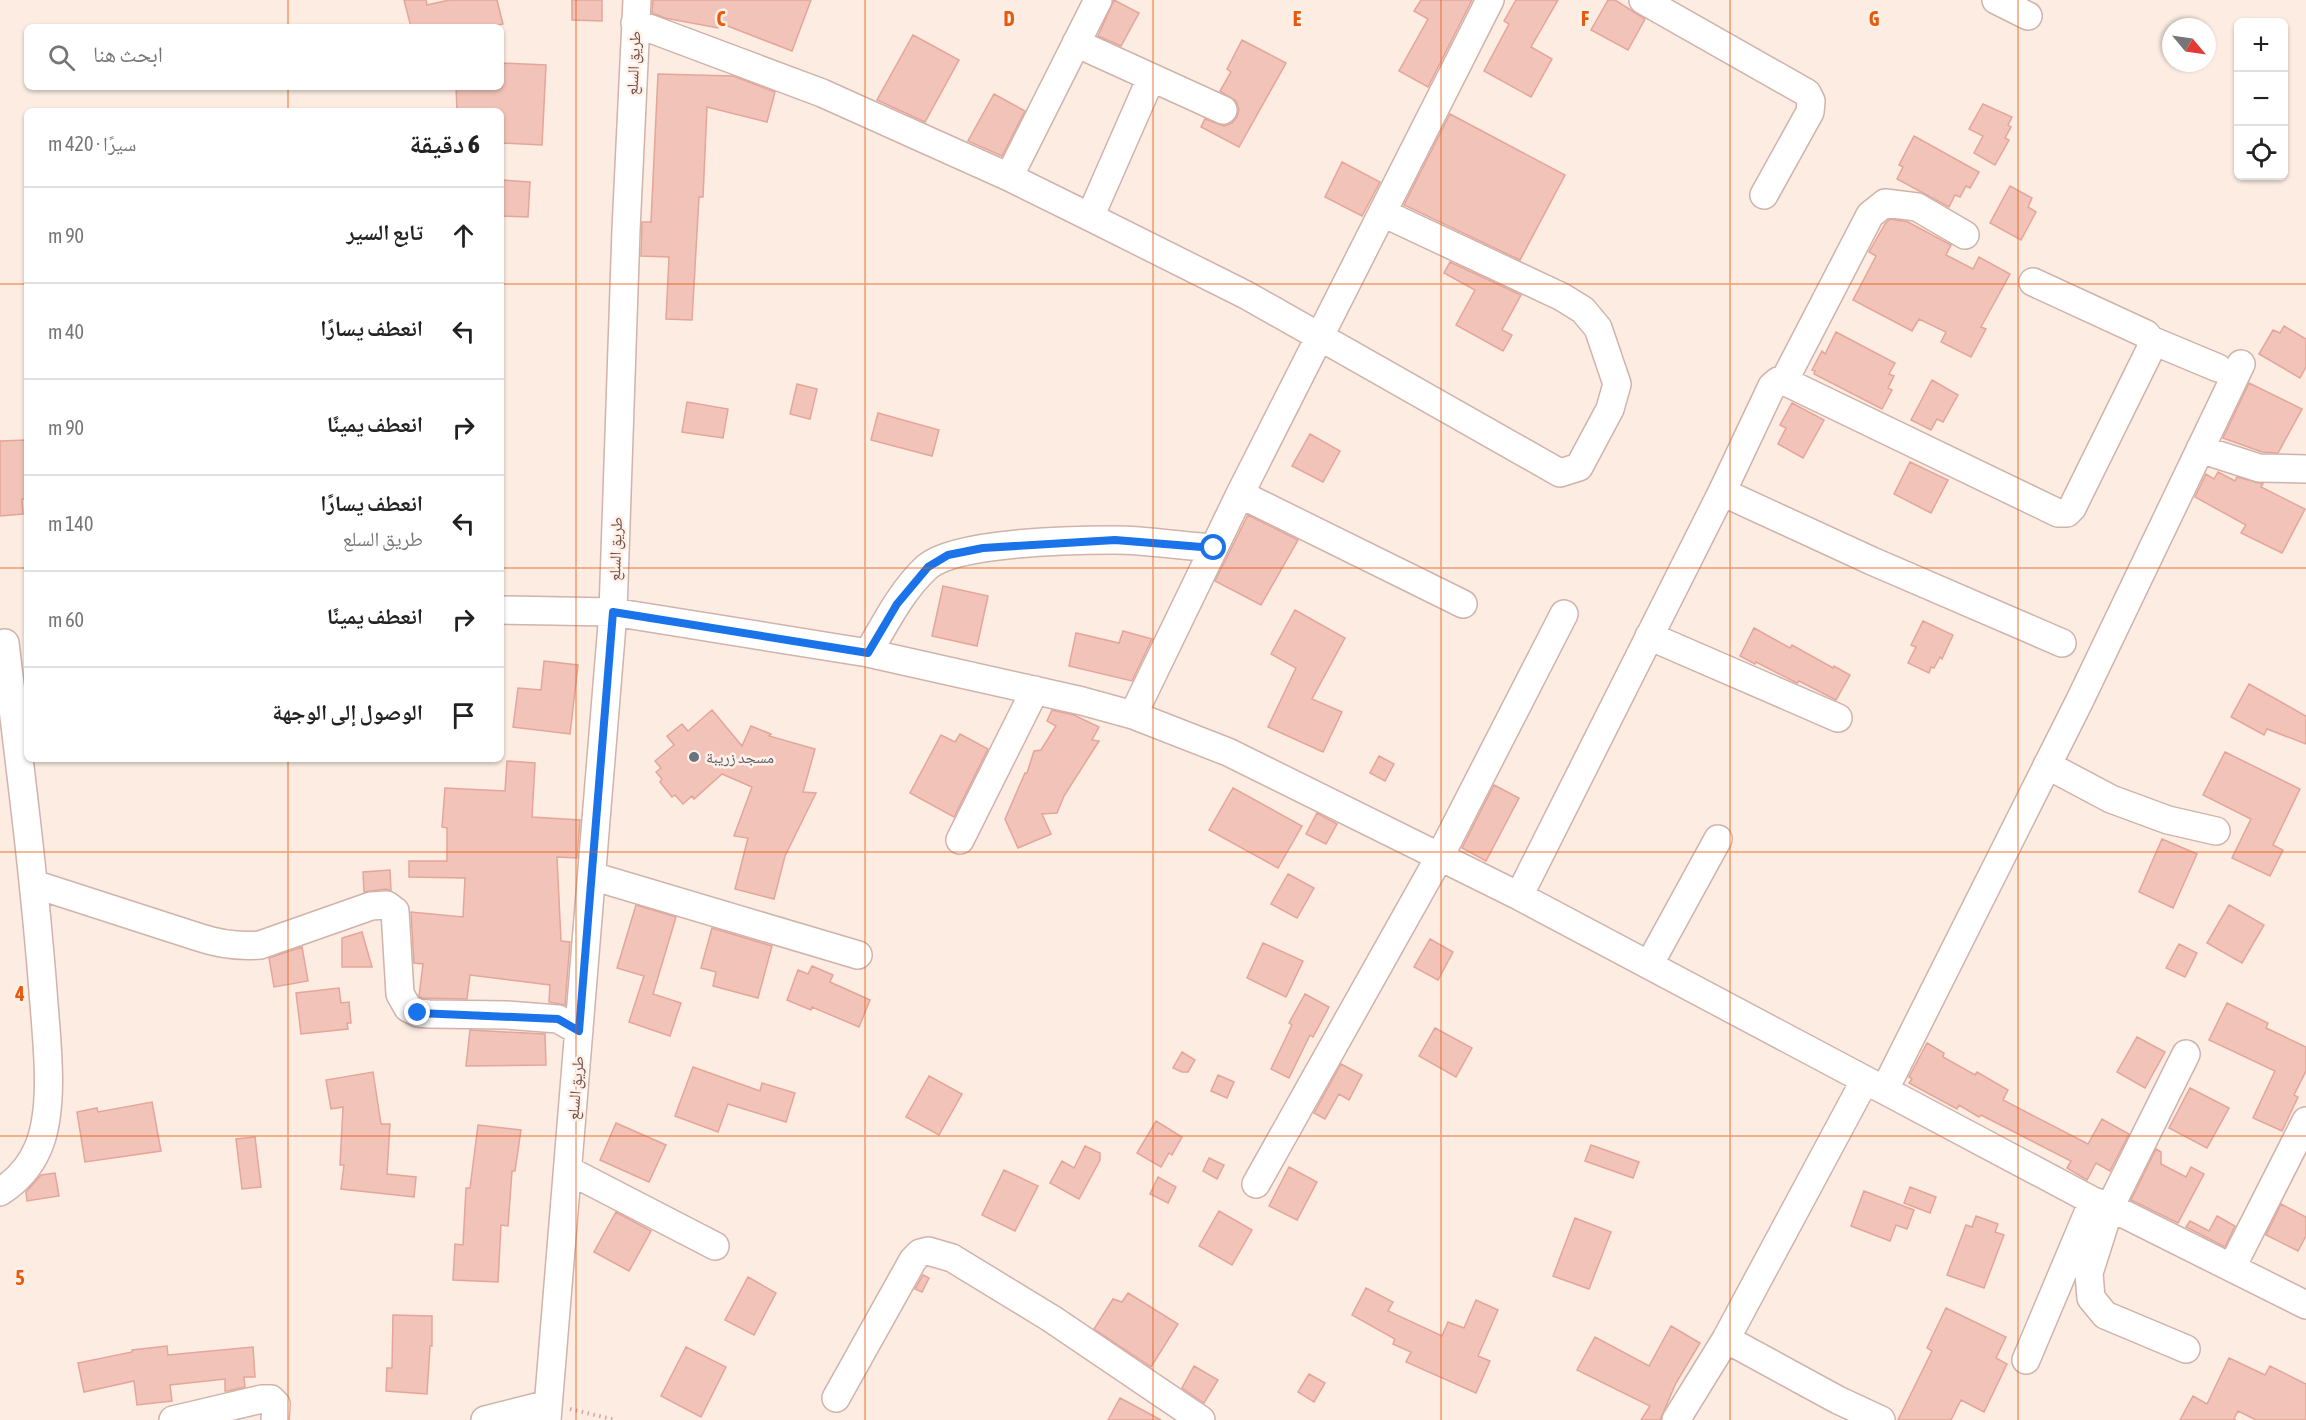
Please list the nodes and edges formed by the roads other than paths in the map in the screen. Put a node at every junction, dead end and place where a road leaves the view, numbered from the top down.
1 (1098, 0) edge
2 (1490, 0) edge
3 (1643, 0) edge
4 (1996, 0) edge
5 (636, 11) edge
6 (2028, 16) dead end
7 (1076, 44) junction
8 (1151, 78) junction
9 (1223, 110) dead end
10 (1009, 177) junction
11 (1764, 195) dead end
12 (1383, 213) junction
13 (1090, 217) junction
14 (1965, 235) dead end
15 (2033, 282) dead end
16 (1320, 338) junction
17 (2151, 340) junction
18 (1784, 381) junction
19 (2200, 449) junction
20 (2306, 469) edge
21 (1722, 492) junction
22 (1240, 494) junction
23 (1214, 548) junction
24 (1463, 604) dead end
25 (504, 610) edge
26 (613, 612) junction
27 (1564, 614) dead end
28 (1649, 636) junction
29 (11, 642) edge
30 (2062, 643) dead end
31 (868, 653) junction
32 (1035, 690) junction
33 (1133, 715) junction
34 (1838, 718) dead end
35 (2047, 765) junction
36 (2216, 831) dead end
37 (1718, 839) dead end
38 (960, 840) dead end
39 (1440, 856) junction
40 (592, 876) junction
41 (34, 884) junction
42 (1519, 896) junction
43 (858, 955) dead end
44 (1649, 965) junction
45 (579, 1031) junction
46 (2186, 1054) dead end
47 (1875, 1084) junction
48 (2306, 1121) edge
49 (568, 1170) junction
50 (1256, 1184) dead end
51 (0, 1192) edge
52 (2102, 1204) junction
53 (715, 1246) dead end
54 (2232, 1267) junction
55 (2306, 1305) edge
56 (1726, 1339) junction
57 (2186, 1349) dead end
58 (2026, 1360) dead end
59 (836, 1398) dead end
60 (547, 1412) edge
61 (1174, 1413) edge
62 (173, 1420) edge
63 (275, 1420) edge
64 (484, 1420) edge
65 (1201, 1420) edge
66 (1676, 1420) edge
67 (1881, 1420) edge

1 - 7 street
2 - 12 street
3 - 11 street
4 - 6 street
5 - 10 street
5 - 26 street, طريق السلع
7 - 8 street
7 - 10 street
8 - 9 street
8 - 13 street
10 - 13 street
12 - 16 street
12 - 16 street
13 - 16 street
14 - 18 street
15 - 17 street
16 - 22 street
17 - 18 street
17 - 19 street
18 - 21 street
19 - 20 street
19 - 35 street
21 - 28 street
21 - 30 street
22 - 23 street
22 - 24 street
23 - 31 street
23 - 33 street
25 - 26 street
26 - 31 street
26 - 40 street, طريق السلع
27 - 39 street
28 - 34 street
28 - 42 street
29 - 41 street
31 - 32 street
32 - 33 street
32 - 38 street
33 - 39 street
35 - 36 street
35 - 47 street
37 - 44 street
39 - 42 street
39 - 50 street
40 - 43 street
40 - 45 street, طريق السلع
41 - 45 street
41 - 51 street
42 - 44 street
44 - 47 street
45 - 49 street, طريق السلع
46 - 52 street
47 - 52 street
47 - 56 street
48 - 54 street
49 - 53 street
49 - 60 street, طريق السلع
52 - 54 street
52 - 57 street
52 - 58 street
54 - 55 street
56 - 66 street
56 - 67 street
59 - 61 street
60 - 64 street
61 - 65 street
62 - 63 street

